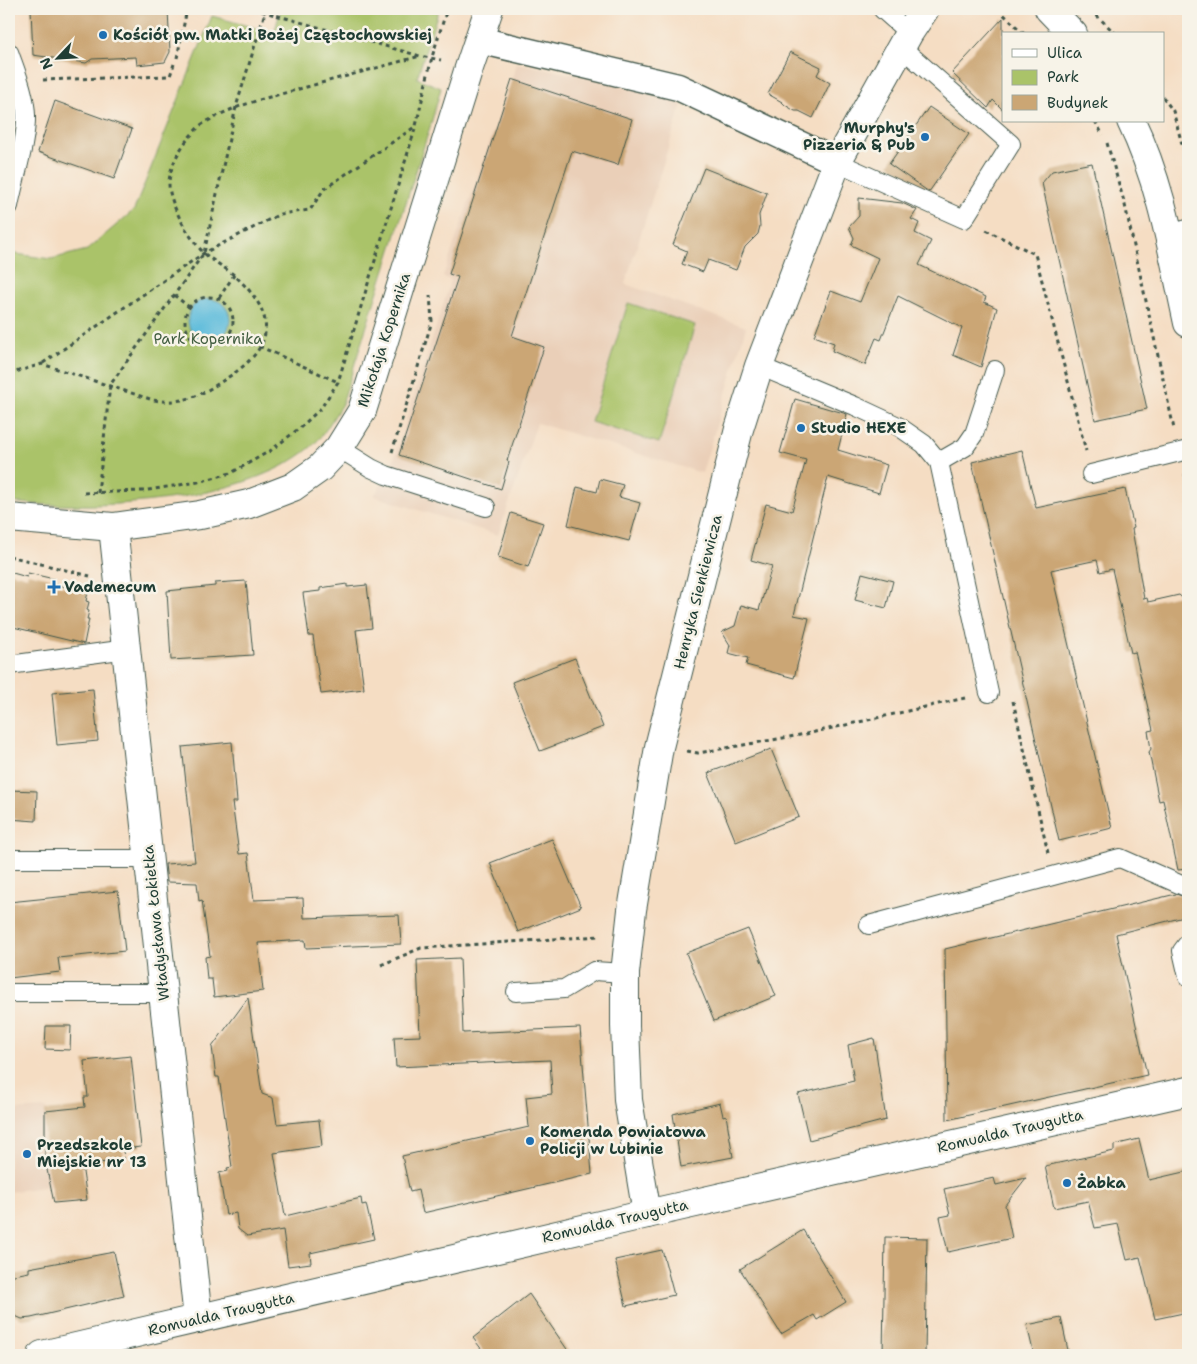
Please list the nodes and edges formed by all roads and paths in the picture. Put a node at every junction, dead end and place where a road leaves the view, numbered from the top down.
1 (187, 9) edge
2 (254, 9) edge
3 (272, 9) edge
4 (447, 9) edge
5 (489, 9) edge
6 (882, 9) edge
7 (925, 9) edge
8 (998, 9) edge
9 (1049, 9) edge
10 (1090, 9) edge
11 (266, 10) edge
12 (1022, 32) edge
13 (1071, 32) edge
14 (1114, 32) edge
15 (479, 40) junction
16 (905, 40) junction
17 (9, 52) edge
18 (420, 56) junction
19 (432, 57) junction
20 (177, 58) dead end
21 (174, 64) dead end
22 (469, 68) junction
23 (19, 81) junction
24 (1164, 99) edge
25 (236, 107) junction
26 (1096, 122) edge
27 (1131, 122) edge
28 (416, 126) junction
29 (836, 162) junction
30 (1188, 166) edge
31 (9, 206) edge
32 (964, 219) junction
33 (1179, 237) edge
34 (204, 253) junction
35 (234, 276) junction
36 (430, 288) dead end
37 (174, 295) junction
38 (219, 298) junction
39 (189, 307) junction
40 (1188, 323) edge
41 (230, 333) junction
42 (260, 347) junction
43 (42, 364) junction
44 (759, 366) junction
45 (995, 370) dead end
46 (9, 374) edge
47 (338, 382) junction
48 (110, 385) junction
49 (339, 448) junction
50 (1184, 451) edge
51 (939, 462) junction
52 (371, 468) junction
53 (1091, 474) joint
54 (1188, 490) edge
55 (98, 493) junction
56 (80, 494) dead end
57 (486, 507) dead end
58 (9, 518) edge
59 (113, 527) junction
60 (126, 649) junction
61 (9, 665) edge
62 (989, 693) joint
63 (684, 751) dead end
64 (9, 858) edge
65 (149, 858) junction
66 (1188, 888) edge
67 (868, 924) dead end
68 (599, 936) dead end
69 (1188, 943) edge
70 (381, 965) dead end
71 (625, 973) junction
72 (1188, 977) edge
73 (516, 992) dead end
74 (9, 993) edge
75 (164, 993) junction
76 (1188, 1091) edge
77 (646, 1214) junction
78 (198, 1319) junction
79 (42, 1355) edge

1 - 20 path
2 - 11 path
3 - 11 path
4 - 19 path
5 - 15 street, Mikołaja Kopernika
6 - 16 lane
7 - 16 street, Henryka Sienkiewicza
8 - 12 path
9 - 13 street
10 - 14 path
11 - 18 path
11 - 25 path
15 - 22 street, Mikołaja Kopernika
15 - 29 street
16 - 29 street, Henryka Sienkiewicza
16 - 32 lane
17 - 23 lane
18 - 19 path
18 - 25 path
19 - 22 path
19 - 28 path
21 - 23 path
22 - 49 street, Mikołaja Kopernika
23 - 31 lane
24 - 30 path
25 - 34 path
25 - 34 path
26 - 50 path
27 - 33 street
28 - 34 path
28 - 47 path
29 - 32 lane
29 - 44 street, Henryka Sienkiewicza
32 - 53 path
33 - 40 street
34 - 35 path
34 - 37 path
34 - 43 path
35 - 38 path
35 - 42 path
36 - 52 path
37 - 39 path
37 - 48 path
38 - 39 path
38 - 41 path
39 - 41 path
41 - 42 path
42 - 47 path
42 - 48 path
43 - 46 path
43 - 48 path
44 - 51 lane
44 - 71 street, Henryka Sienkiewicza
45 - 51 lane
47 - 55 path
48 - 55 path
49 - 52 lane
49 - 59 street, Mikołaja Kopernika
50 - 53 lane
50 - 54 path
51 - 62 lane
52 - 57 lane
55 - 56 path
58 - 59 street, Mikołaja Kopernika
59 - 60 street, Władysława Łokietka
60 - 61 lane
60 - 65 street, Władysława Łokietka
62 - 63 path
64 - 65 lane
65 - 75 street, Władysława Łokietka
66 - 67 lane
68 - 70 path
69 - 72 lane
71 - 73 lane
71 - 77 street, Henryka Sienkiewicza
74 - 75 lane
75 - 78 street, Władysława Łokietka
76 - 77 street, Romualda Traugutta
77 - 78 street, Romualda Traugutta
78 - 79 street, Romualda Traugutta

